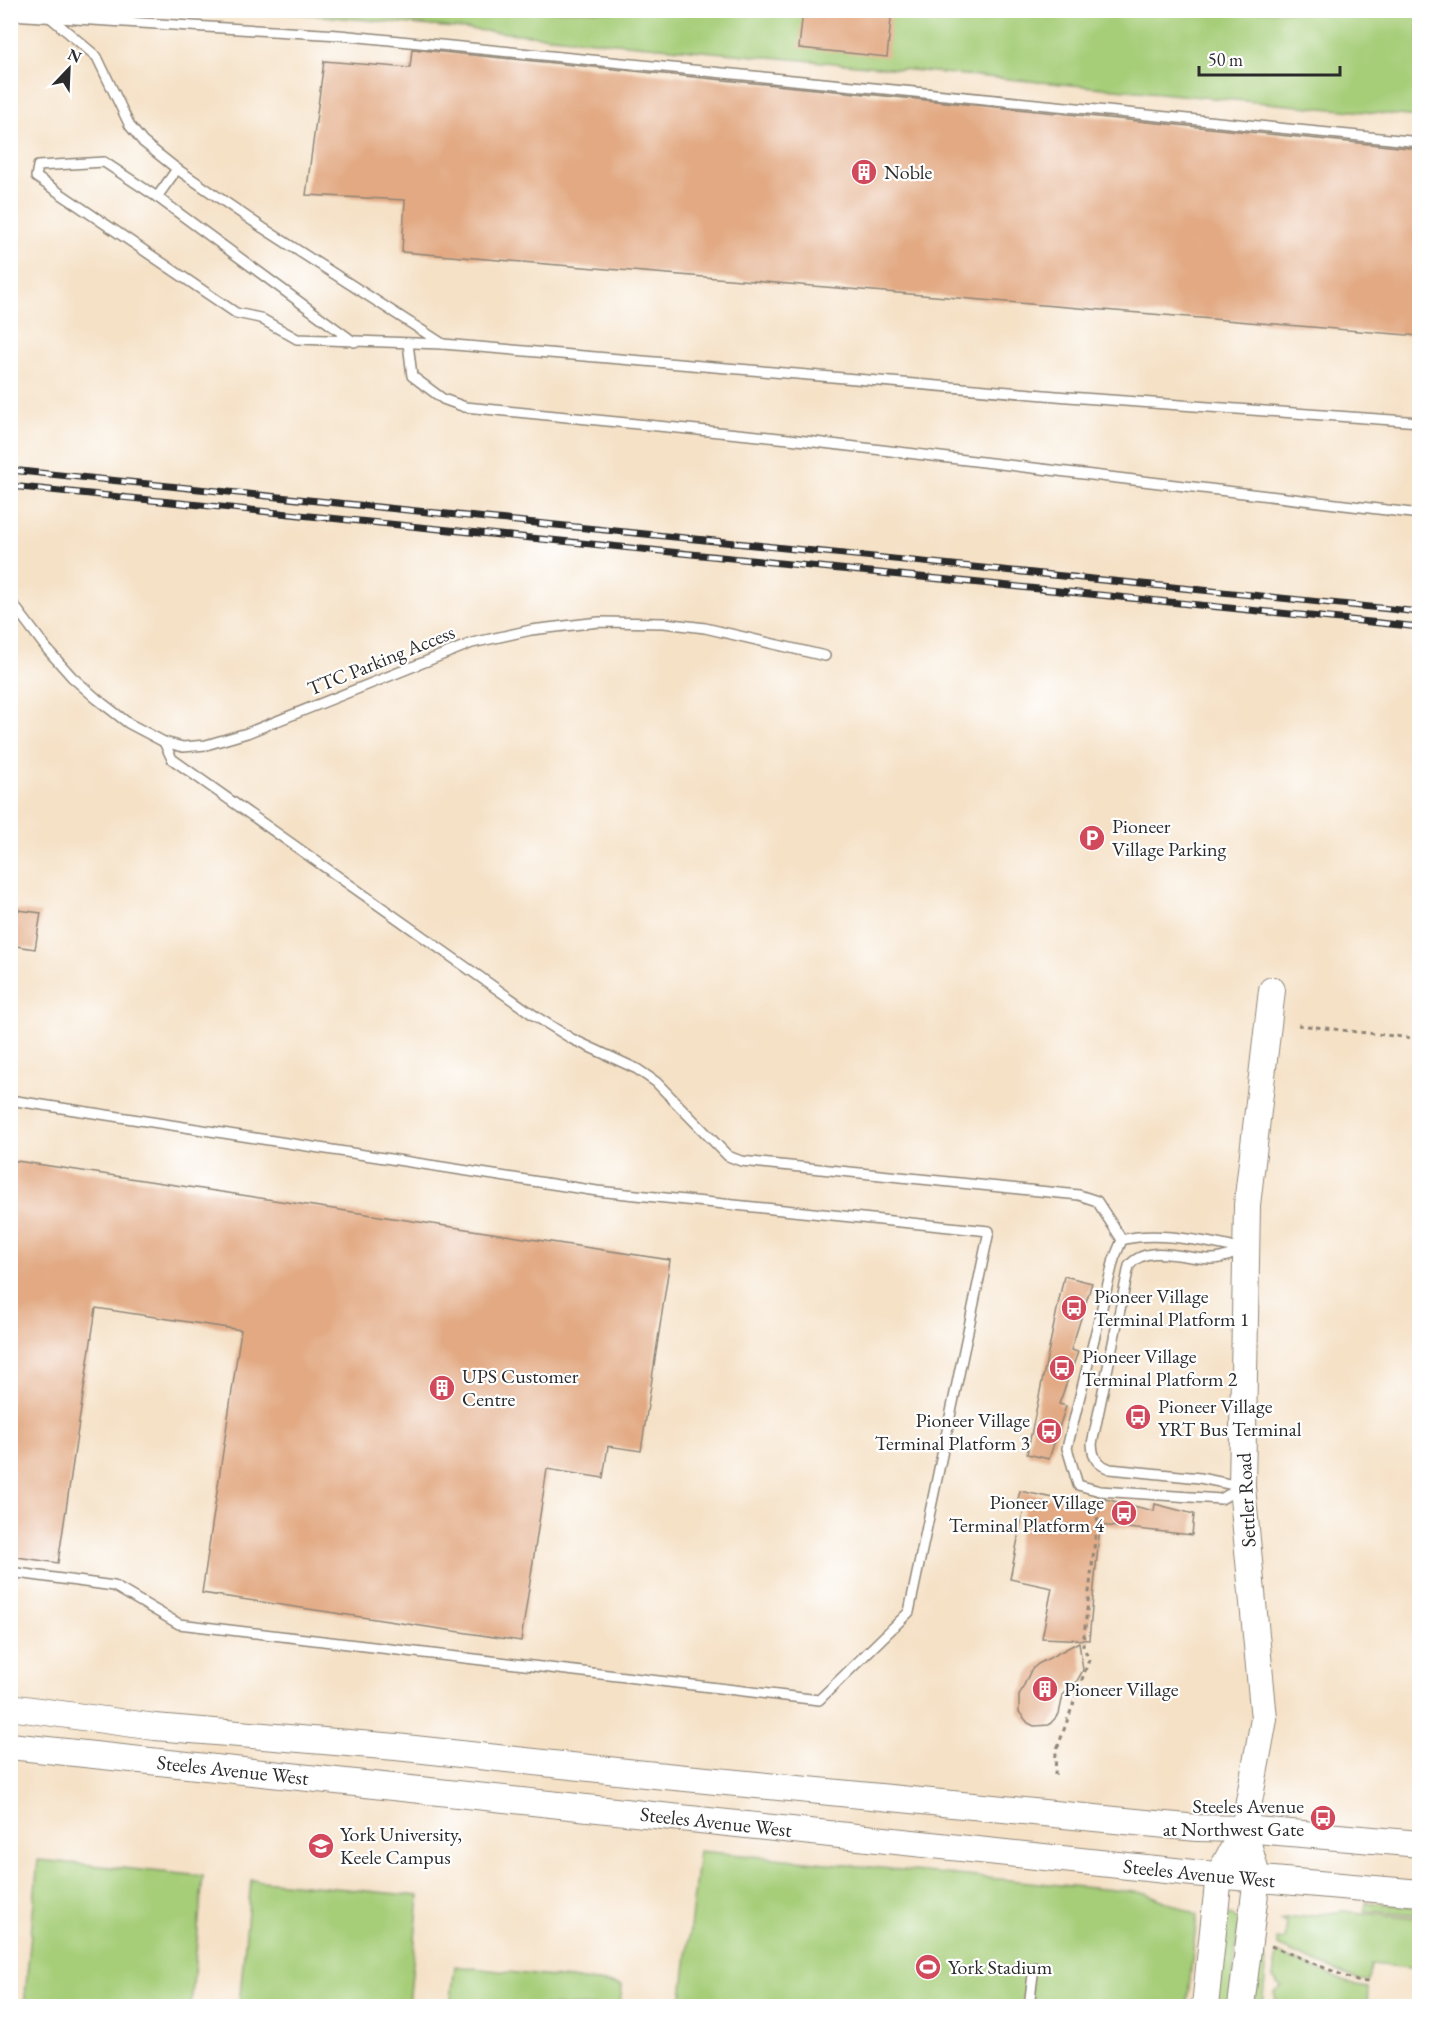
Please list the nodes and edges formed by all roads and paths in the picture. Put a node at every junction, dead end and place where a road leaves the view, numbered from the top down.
1 (10, 15) edge
2 (51, 18) junction
3 (1419, 142) edge
4 (177, 170) junction
5 (157, 197) junction
6 (354, 342) junction
7 (408, 343) junction
8 (443, 344) junction
9 (1419, 422) edge
10 (1419, 514) edge
11 (10, 600) edge
12 (825, 656) dead end
13 (164, 742) junction
14 (1272, 990) dead end
15 (1298, 1024) dead end
16 (1419, 1039) edge
17 (10, 1100) edge
18 (1122, 1240) junction
19 (1245, 1250) junction
20 (1242, 1487) junction
21 (1100, 1491) junction
22 (10, 1572) edge
23 (10, 1707) edge
24 (10, 1746) edge
25 (1055, 1775) dead end
26 (1244, 1829) junction
27 (1419, 1844) edge
28 (1219, 1875) junction
29 (1257, 1878) junction
30 (1419, 1893) edge
31 (1269, 1946) dead end
32 (1034, 1967) dead end
33 (1369, 1982) dead end
34 (1029, 2007) edge
35 (1205, 2007) edge
36 (1241, 2007) edge

1 - 2 lane
2 - 3 lane
2 - 4 lane
4 - 5 lane
4 - 8 lane
5 - 6 lane
5 - 6 lane
6 - 7 lane
7 - 8 lane
7 - 10 lane
8 - 9 lane
11 - 13 lane, TTC Parking Access
12 - 13 lane, TTC Parking Access
13 - 18 lane
14 - 19 main road, Settler Road
15 - 16 path
17 - 22 lane
18 - 19 lane
18 - 21 lane
19 - 20 main road, Settler Road
19 - 20 lane
20 - 21 lane
20 - 26 main road, Settler Road
21 - 25 path
23 - 26 main road, Steeles Avenue West
24 - 28 main road, Steeles Avenue West
26 - 27 main road, Steeles Avenue West
26 - 28 main road
26 - 29 main road
28 - 29 main road, Steeles Avenue West
28 - 35 main road
29 - 30 main road, Steeles Avenue West
29 - 36 main road
31 - 33 path
32 - 34 lane

